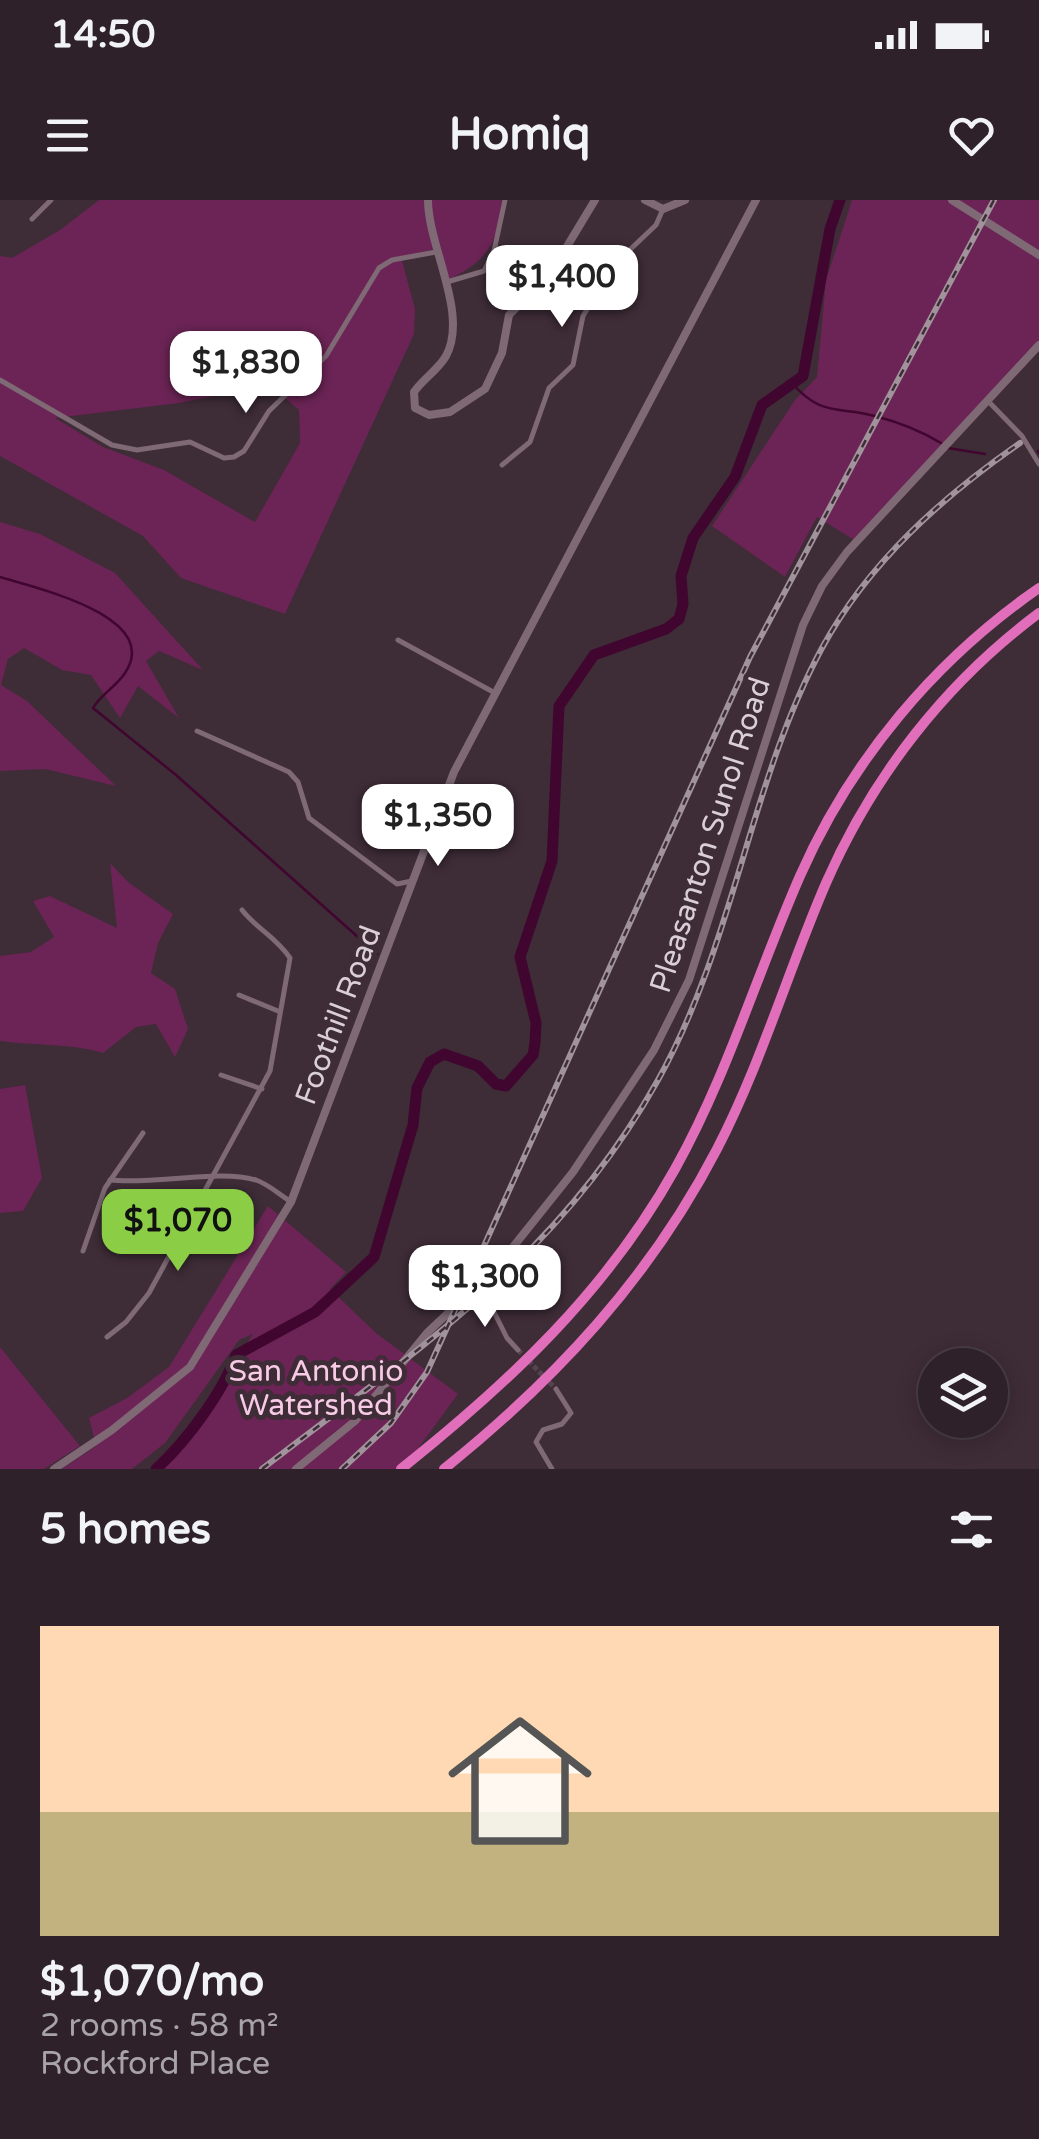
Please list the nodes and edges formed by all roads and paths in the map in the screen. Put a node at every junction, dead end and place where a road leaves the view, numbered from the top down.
1 (51, 200) edge
2 (428, 200) edge
3 (505, 200) edge
4 (595, 200) edge
5 (645, 200) edge
6 (685, 200) edge
7 (756, 200) edge
8 (952, 200) edge
9 (663, 209) junction
10 (32, 219) dead end
11 (436, 252) junction
12 (1039, 255) edge
13 (447, 282) junction
14 (1039, 345) edge
15 (0, 380) edge
16 (986, 400) junction
17 (1039, 464) edge
18 (502, 465) dead end
19 (1039, 588) edge
20 (1039, 612) edge
21 (398, 640) dead end
22 (495, 693) junction
23 (197, 731) dead end
24 (415, 881) junction
25 (242, 910) dead end
26 (238, 994) dead end
27 (278, 1010) junction
28 (221, 1075) dead end
29 (262, 1089) junction
30 (143, 1133) dead end
31 (215, 1178) junction
32 (110, 1180) junction
33 (291, 1202) junction
34 (83, 1251) dead end
35 (480, 1284) junction
36 (107, 1336) dead end
37 (518, 1350) tunnel mouth
38 (556, 1388) tunnel mouth
39 (54, 1469) edge
40 (296, 1469) edge
41 (401, 1469) edge
42 (444, 1469) edge
43 (552, 1469) edge

1 - 10 street
2 - 11 street
3 - 13 street
4 - 13 street
5 - 9 street
6 - 9 street
7 - 22 street, Foothill Road
8 - 12 street
9 - 18 street
11 - 13 street
11 - 15 street
14 - 16 street, Pleasanton Sunol Road
16 - 17 street
16 - 35 street, Pleasanton Sunol Road
19 - 41 highway
20 - 42 highway
21 - 22 street
22 - 24 street, Foothill Road
23 - 24 street
24 - 33 street, Foothill Road
25 - 27 street
26 - 27 street
27 - 29 street
28 - 29 street
29 - 31 street
30 - 32 street
31 - 32 street
31 - 33 street
31 - 36 street
32 - 34 street
33 - 39 street, Foothill Road
35 - 37 street
35 - 40 street, Pleasanton Sunol Road
38 - 43 street

